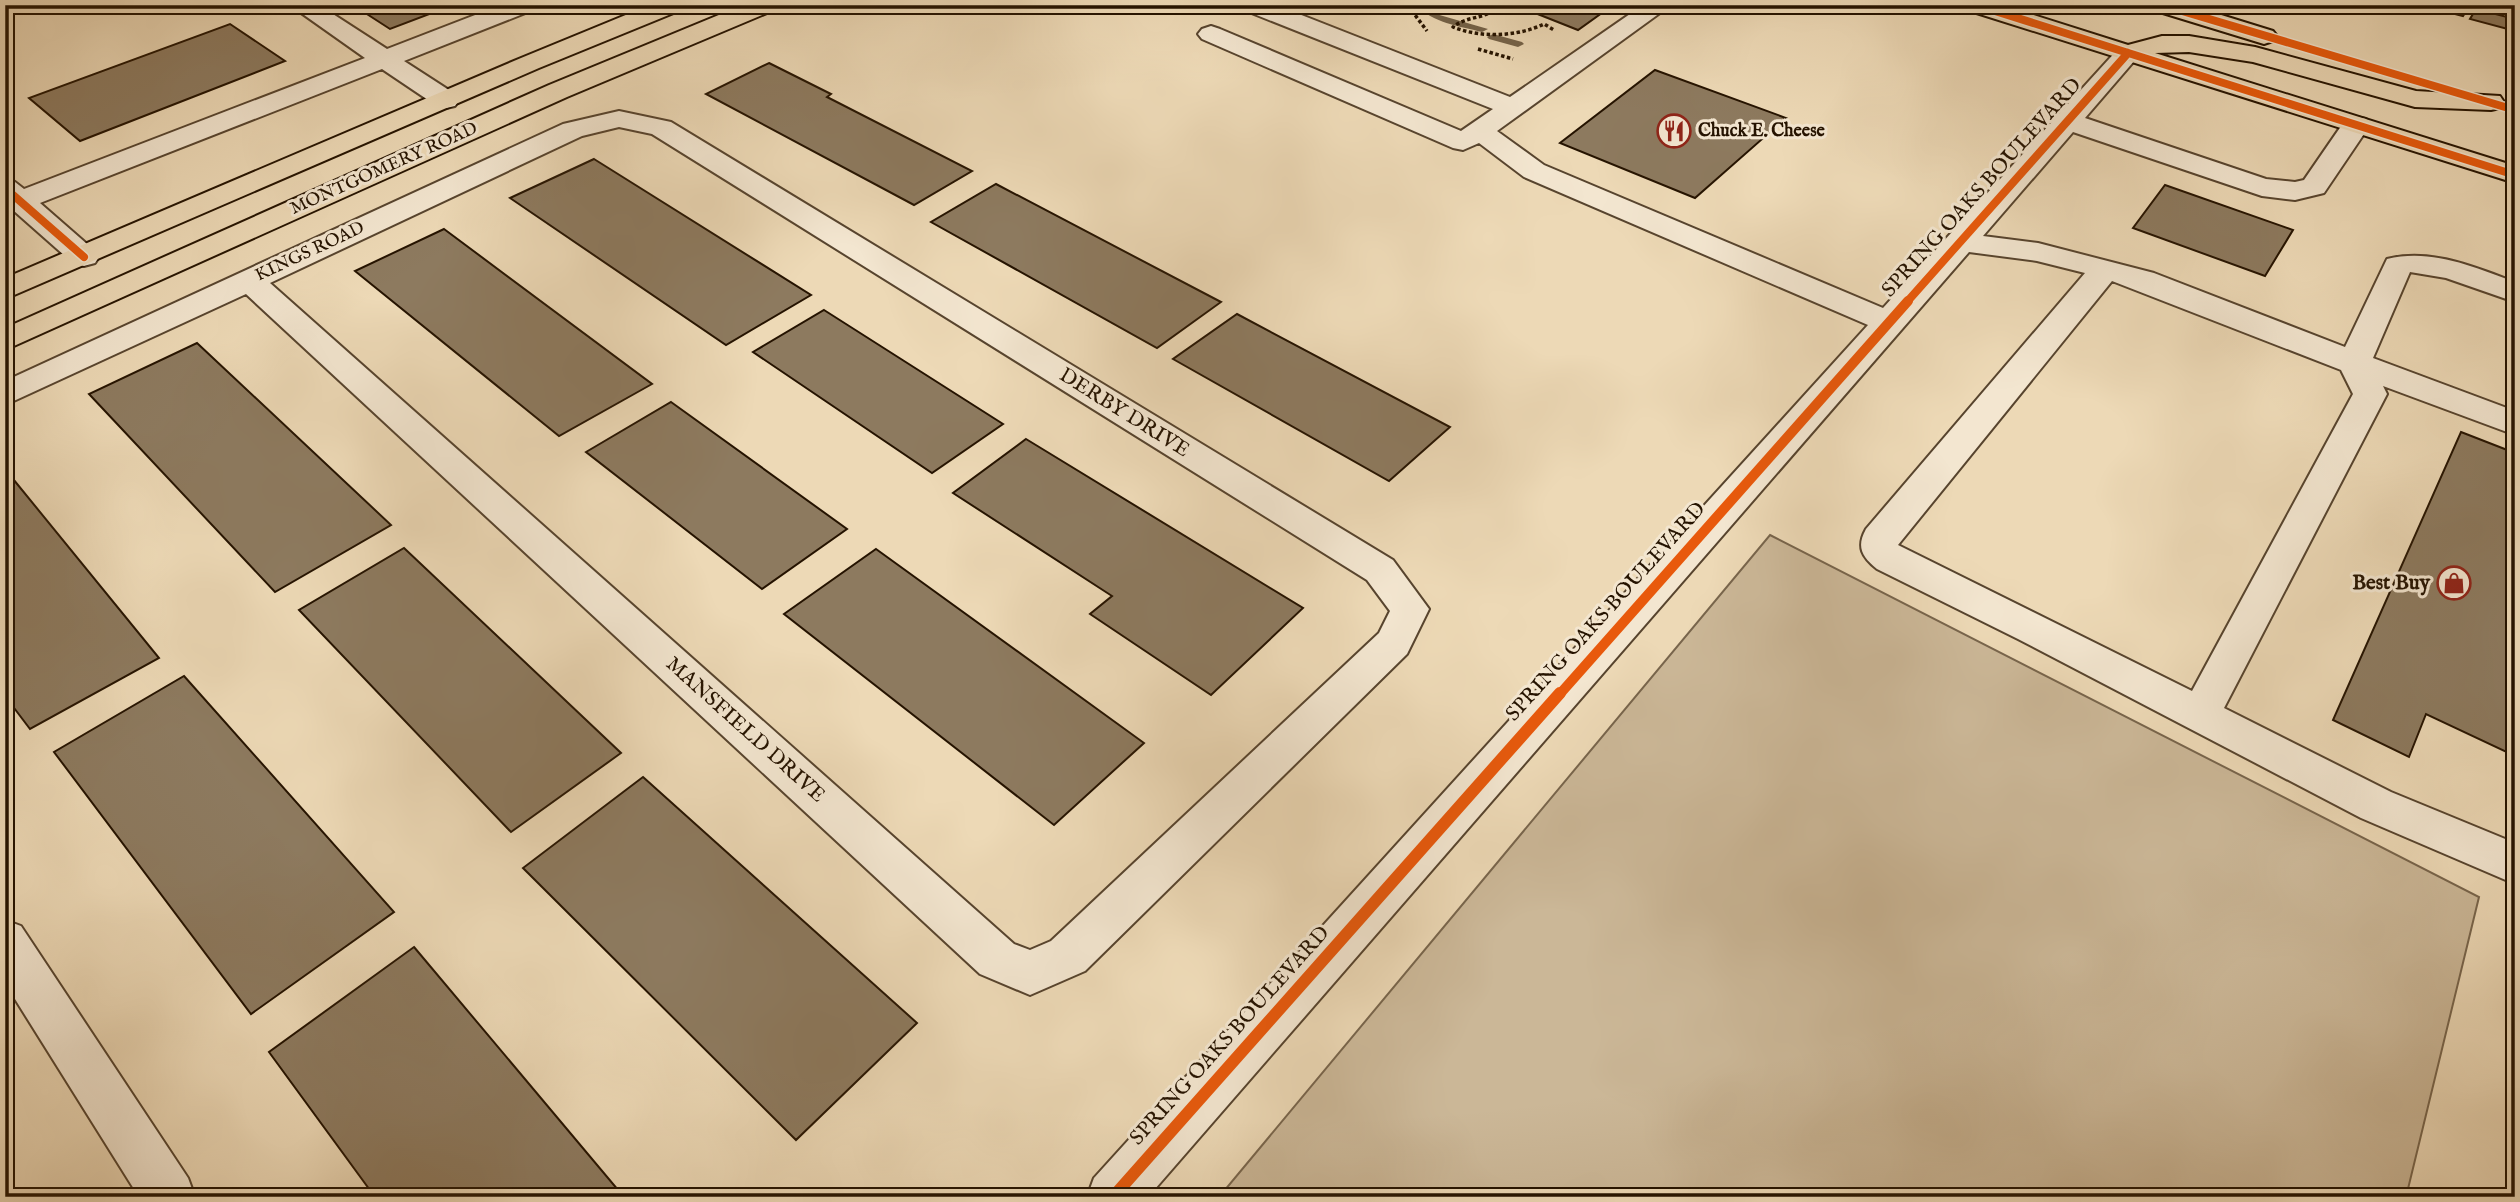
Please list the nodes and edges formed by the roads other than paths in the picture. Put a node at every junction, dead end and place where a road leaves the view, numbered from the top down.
1 (302, 5) edge
2 (524, 5) edge
3 (672, 5) edge
4 (765, 5) edge
5 (1253, 5) edge
6 (1659, 5) edge
7 (1976, 5) edge
8 (2162, 5) edge
9 (1211, 34) dead end
10 (2128, 53) junction
11 (386, 59) junction
12 (446, 100) junction
13 (2503, 106) edge
14 (1513, 107) junction
15 (619, 119) joint
16 (2067, 121) junction
17 (2356, 125) junction
18 (1480, 131) junction
19 (2515, 175) edge
20 (13, 195) edge
21 (1960, 242) junction
22 (84, 257) junction
23 (2105, 269) junction
24 (249, 280) junction
25 (5, 290) edge
26 (2515, 293) edge
27 (1889, 322) junction
28 (5, 323) edge
29 (5, 340) edge
30 (2354, 363) junction
31 (5, 394) edge
32 (2515, 424) edge
33 (2200, 715) junction
34 (1249, 782) joint
35 (2515, 864) edge
36 (5, 941) edge
37 (169, 1197) edge
38 (1113, 1197) edge

1 - 11 street
2 - 11 street
3 - 12 main road, MONTGOMERY ROAD
4 - 29 main road, MONTGOMERY ROAD
5 - 14 street
6 - 14 street
7 - 10 main road
8 - 13 main road
9 - 18 street
10 - 13 main road
10 - 16 street, SPRING OAKS BOULEVARD
10 - 17 main road
11 - 12 street
11 - 20 street
12 - 22 main road, MONTGOMERY ROAD
14 - 18 street
15 - 24 street, KINGS ROAD
15 - 34 street, DERBY DRIVE
16 - 17 street
16 - 21 street, SPRING OAKS BOULEVARD
17 - 19 main road
18 - 27 street
20 - 22 street
21 - 23 street
21 - 27 street, SPRING OAKS BOULEVARD
22 - 25 main road, MONTGOMERY ROAD
22 - 28 main road
23 - 30 street
23 - 33 street
24 - 31 street, KINGS ROAD
24 - 34 street, MANSFIELD DRIVE
26 - 30 street
27 - 38 street, SPRING OAKS BOULEVARD
30 - 32 street
30 - 33 street
33 - 35 street
36 - 37 street

